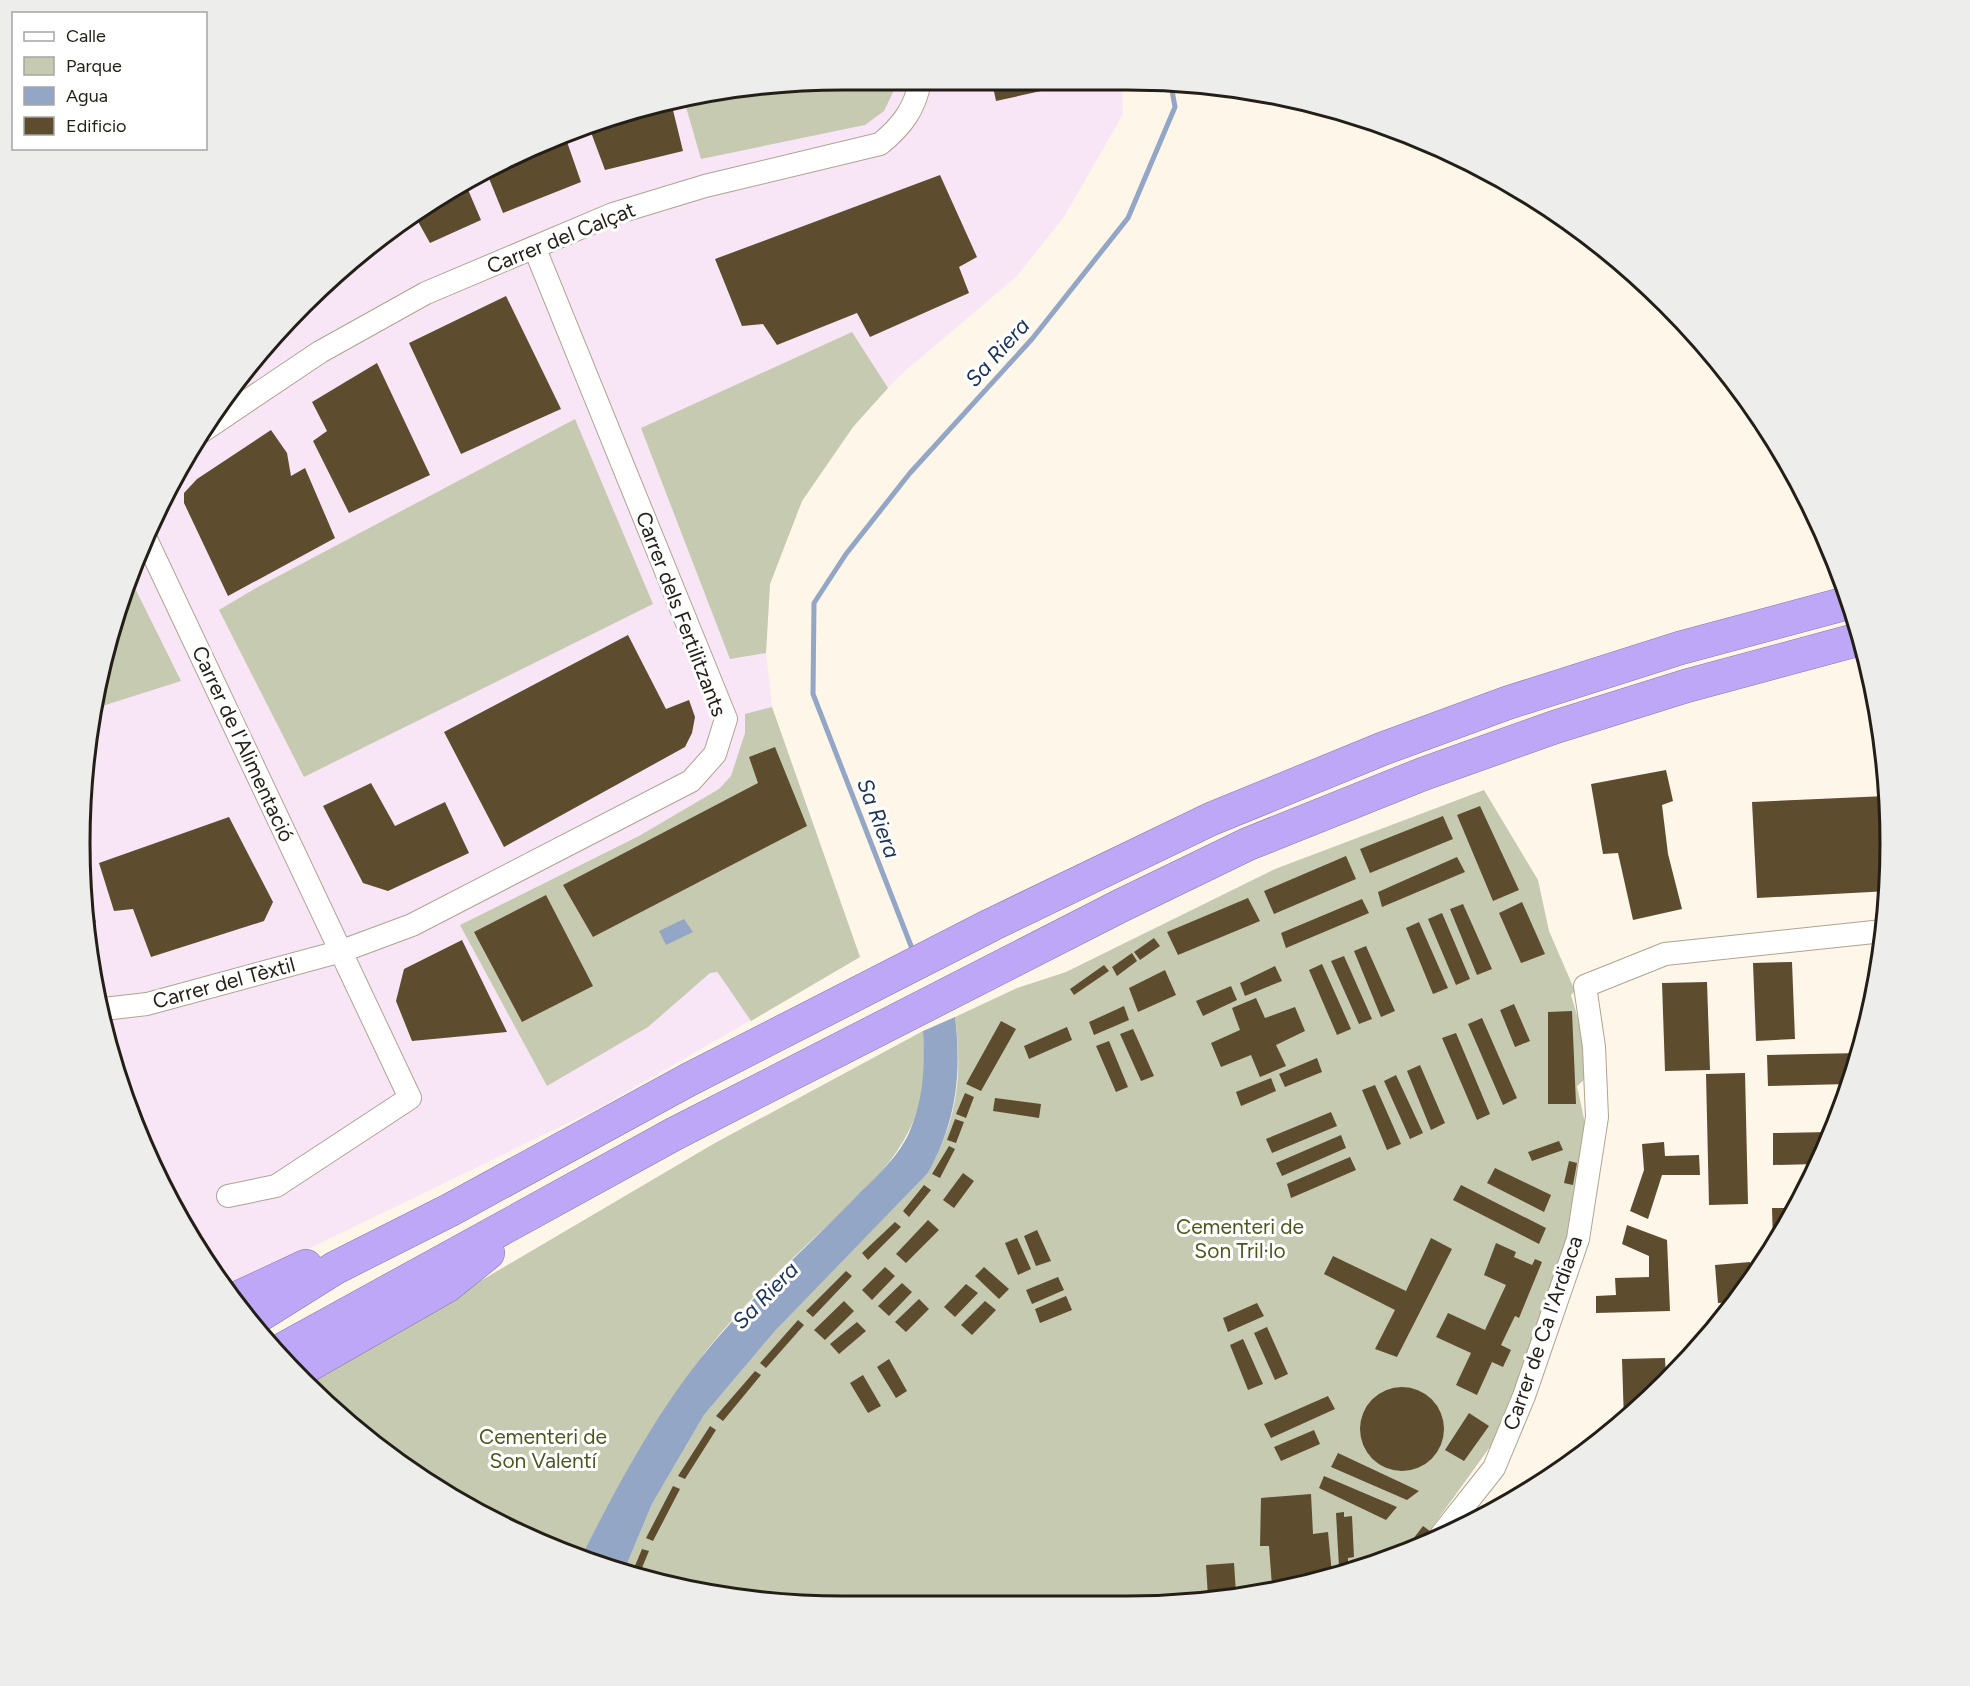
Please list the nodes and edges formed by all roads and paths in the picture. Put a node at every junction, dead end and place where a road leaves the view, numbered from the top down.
1 (919, 90) edge
2 (535, 249) junction
3 (222, 418) edge
4 (150, 548) edge
5 (1841, 605) edge
6 (1852, 641) edge
7 (1875, 932) edge
8 (342, 951) junction
9 (109, 1008) edge
10 (228, 1196) dead end
11 (554, 1198) junction
12 (335, 1268) junction
13 (242, 1296) edge
14 (258, 1316) edge
15 (285, 1348) edge
16 (304, 1368) edge
17 (1451, 1522) edge

1 - 2 street, Carrer del Calçat
2 - 3 street, Carrer del Calçat
2 - 8 street, Carrer dels Fertilitzants
4 - 8 street, Carrer de l'Alimentació
5 - 12 highway
6 - 11 highway
7 - 17 street, Carrer de Ca l'Ardiaca
8 - 9 street, Carrer del Tèxtil
8 - 10 street, Carrer de l'Alimentació
11 - 15 highway
11 - 16 highway
12 - 13 highway
12 - 14 highway

